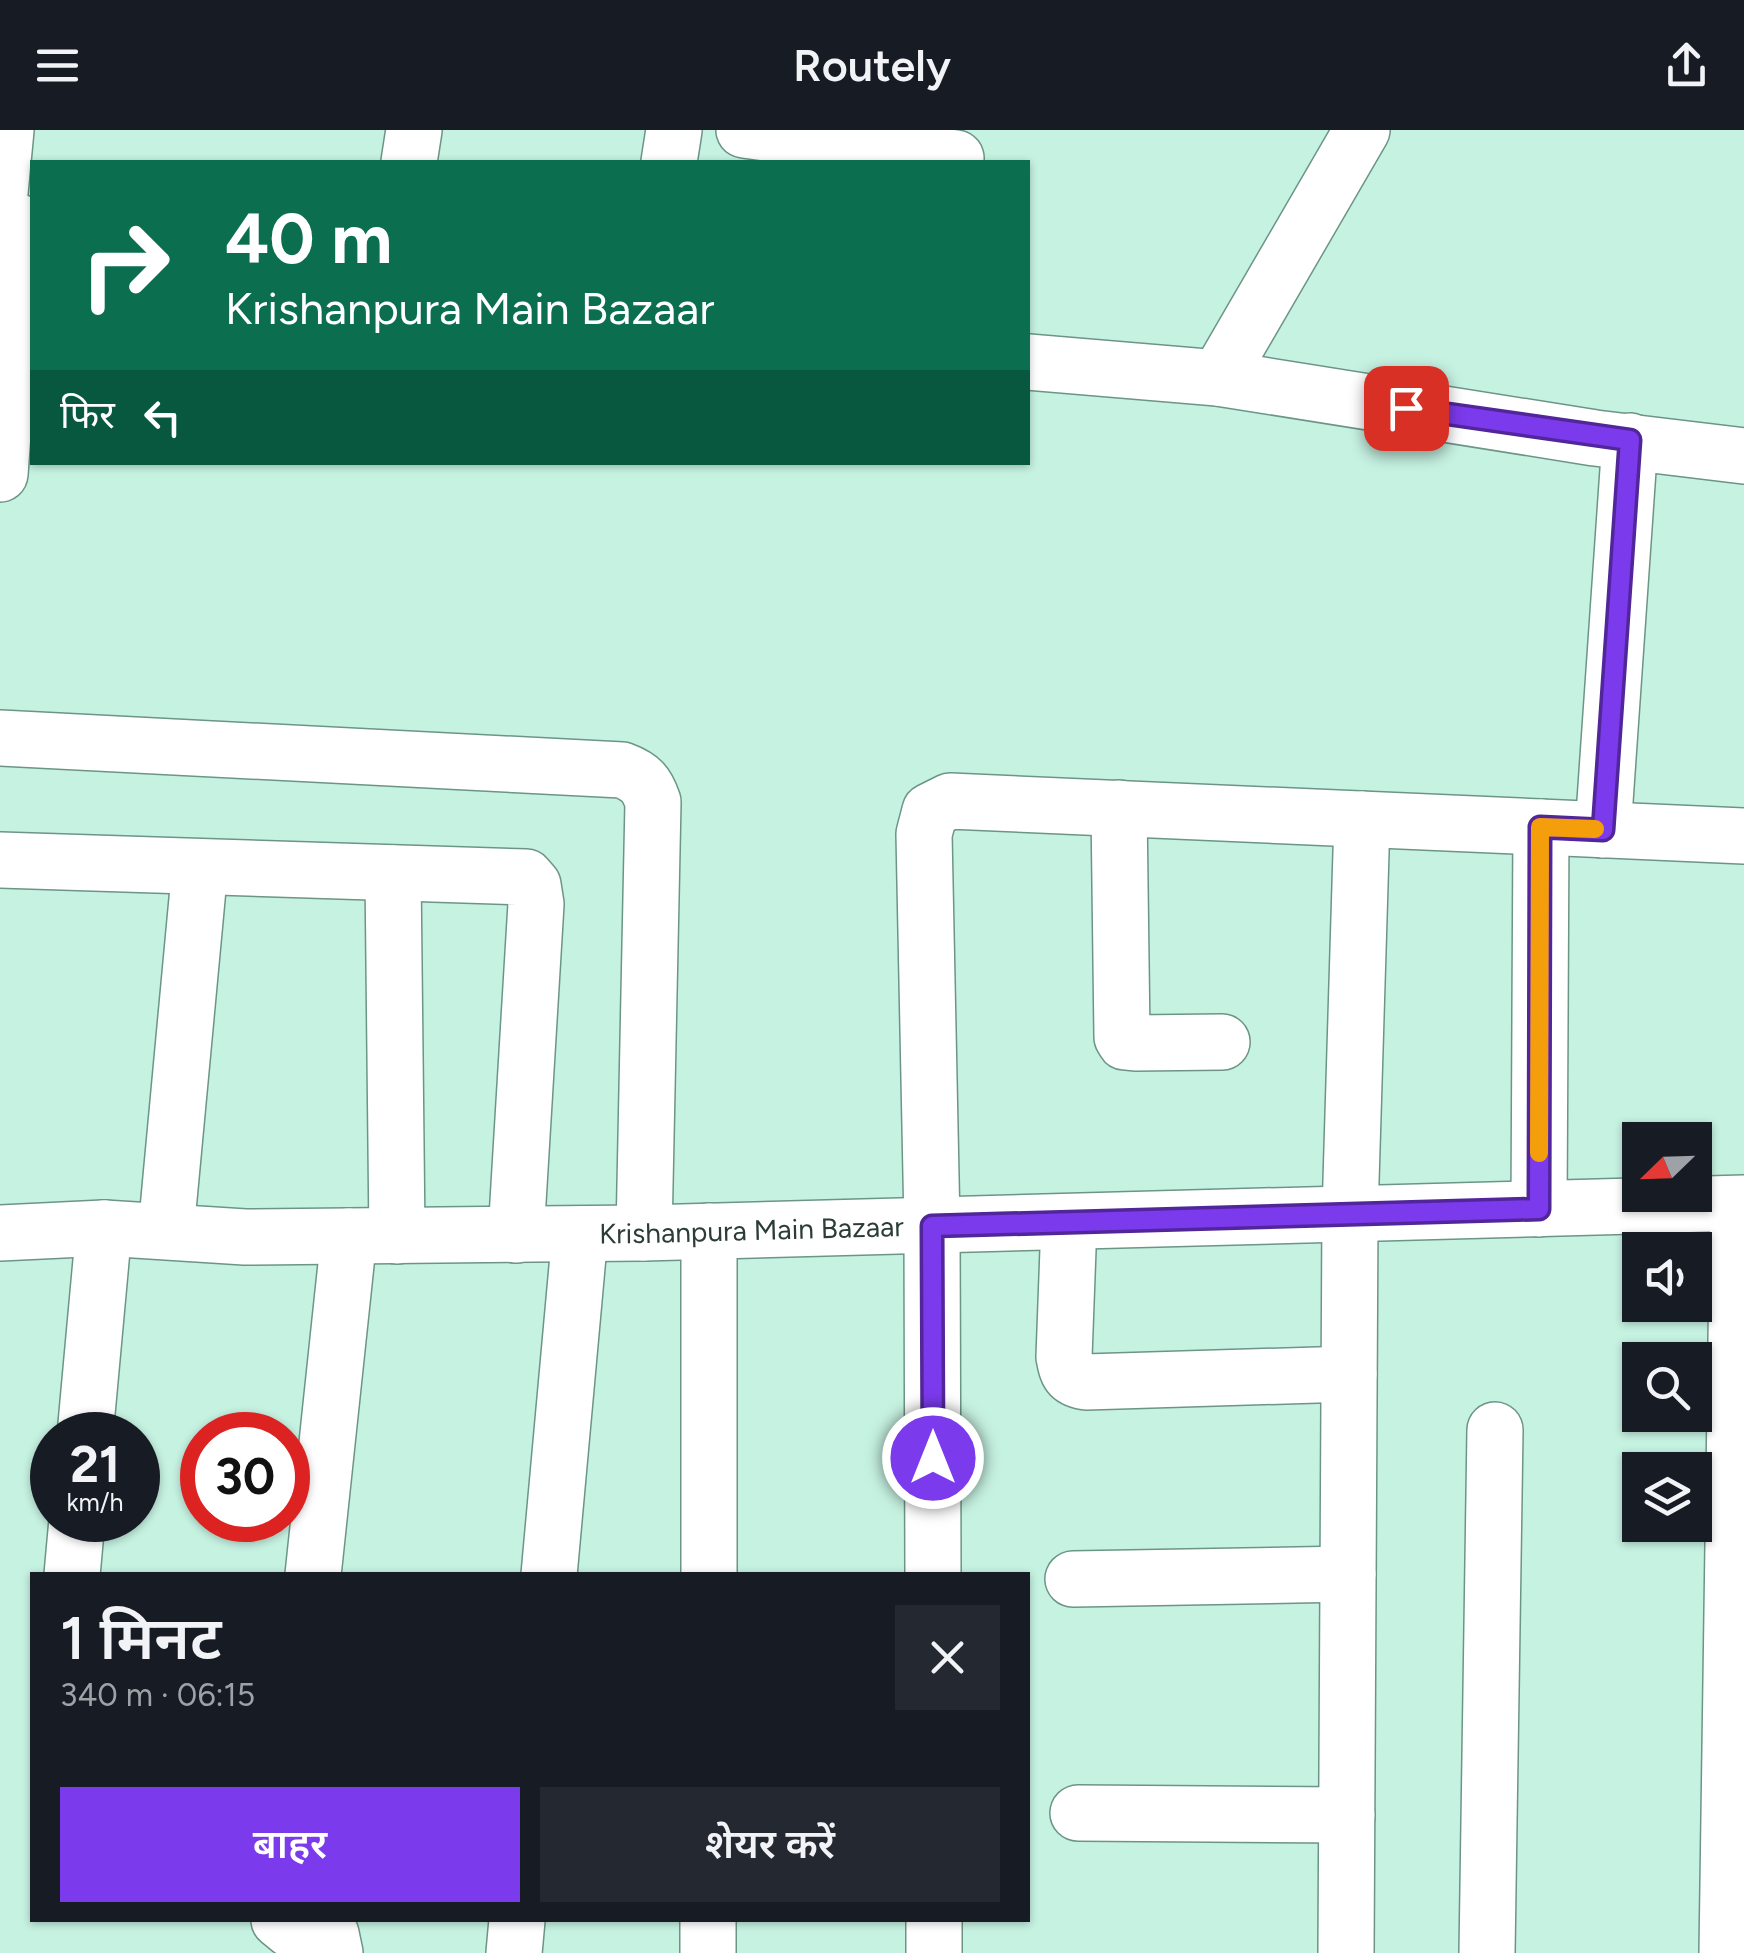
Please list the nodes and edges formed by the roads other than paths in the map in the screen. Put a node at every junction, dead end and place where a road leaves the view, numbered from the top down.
1 (6, 130) edge
2 (414, 130) edge
3 (674, 130) edge
4 (744, 130) edge
5 (1362, 130) edge
6 (956, 150) edge
7 (410, 160) edge
8 (669, 160) edge
9 (13, 215) edge
10 (1030, 362) edge
11 (1218, 378) junction
12 (1630, 440) junction
13 (1744, 456) edge
14 (0, 474) edge
15 (0, 738) edge
16 (1119, 808) junction
17 (1362, 819) junction
18 (1540, 827) junction
19 (1603, 830) junction
20 (1744, 836) edge
21 (0, 860) edge
22 (200, 867) junction
23 (393, 873) junction
24 (1222, 1042) dead end
25 (1741, 1204) edge
26 (1539, 1209) junction
27 (1350, 1214) junction
28 (1069, 1222) junction
29 (932, 1226) junction
30 (104, 1228) junction
31 (166, 1231) junction
32 (709, 1231) junction
33 (0, 1233) edge
34 (644, 1233) junction
35 (580, 1234) junction
36 (516, 1235) junction
37 (373, 1236) junction
38 (1349, 1374) junction
39 (87, 1412) edge
40 (1495, 1430) dead end
41 (75, 1542) edge
42 (72, 1572) edge
43 (314, 1572) edge
44 (548, 1572) edge
45 (709, 1572) edge
46 (933, 1572) edge
47 (1348, 1574) junction
48 (1073, 1580) dead end
49 (1078, 1813) dead end
50 (1347, 1815) junction
51 (281, 1922) edge
52 (517, 1922) edge
53 (708, 1922) edge
54 (934, 1922) edge
55 (335, 1953) edge
56 (514, 1953) edge
57 (708, 1953) edge
58 (934, 1953) edge
59 (1346, 1953) edge
60 (1487, 1953) edge
61 (1727, 1953) edge

1 - 9 street
2 - 7 street
3 - 8 street
4 - 6 street
5 - 11 street
9 - 14 street
10 - 11 street
11 - 12 street
12 - 13 street
12 - 19 street
15 - 34 street
16 - 17 street
16 - 24 street
16 - 29 street
17 - 18 street
17 - 27 street
18 - 19 street
18 - 26 street
19 - 20 street
21 - 22 street
22 - 23 street
22 - 31 street
23 - 36 street
23 - 37 street
25 - 26 street, Krishanpura Main Bazaar
25 - 61 street
26 - 27 street, Krishanpura Main Bazaar
27 - 28 street, Krishanpura Main Bazaar
27 - 38 street
28 - 29 street, Krishanpura Main Bazaar
28 - 38 street
29 - 32 street, Krishanpura Main Bazaar
29 - 46 street
30 - 31 street, Krishanpura Main Bazaar
30 - 33 street, Krishanpura Main Bazaar
30 - 39 street
31 - 37 street, Krishanpura Main Bazaar
32 - 34 street, Krishanpura Main Bazaar
32 - 45 street
34 - 35 street, Krishanpura Main Bazaar
35 - 36 street, Krishanpura Main Bazaar
35 - 44 street
36 - 37 street, Krishanpura Main Bazaar
37 - 43 street
38 - 47 street
40 - 60 street
41 - 42 street
47 - 48 street
47 - 50 street
49 - 50 street
50 - 59 street
51 - 55 street
52 - 56 street
53 - 57 street
54 - 58 street

